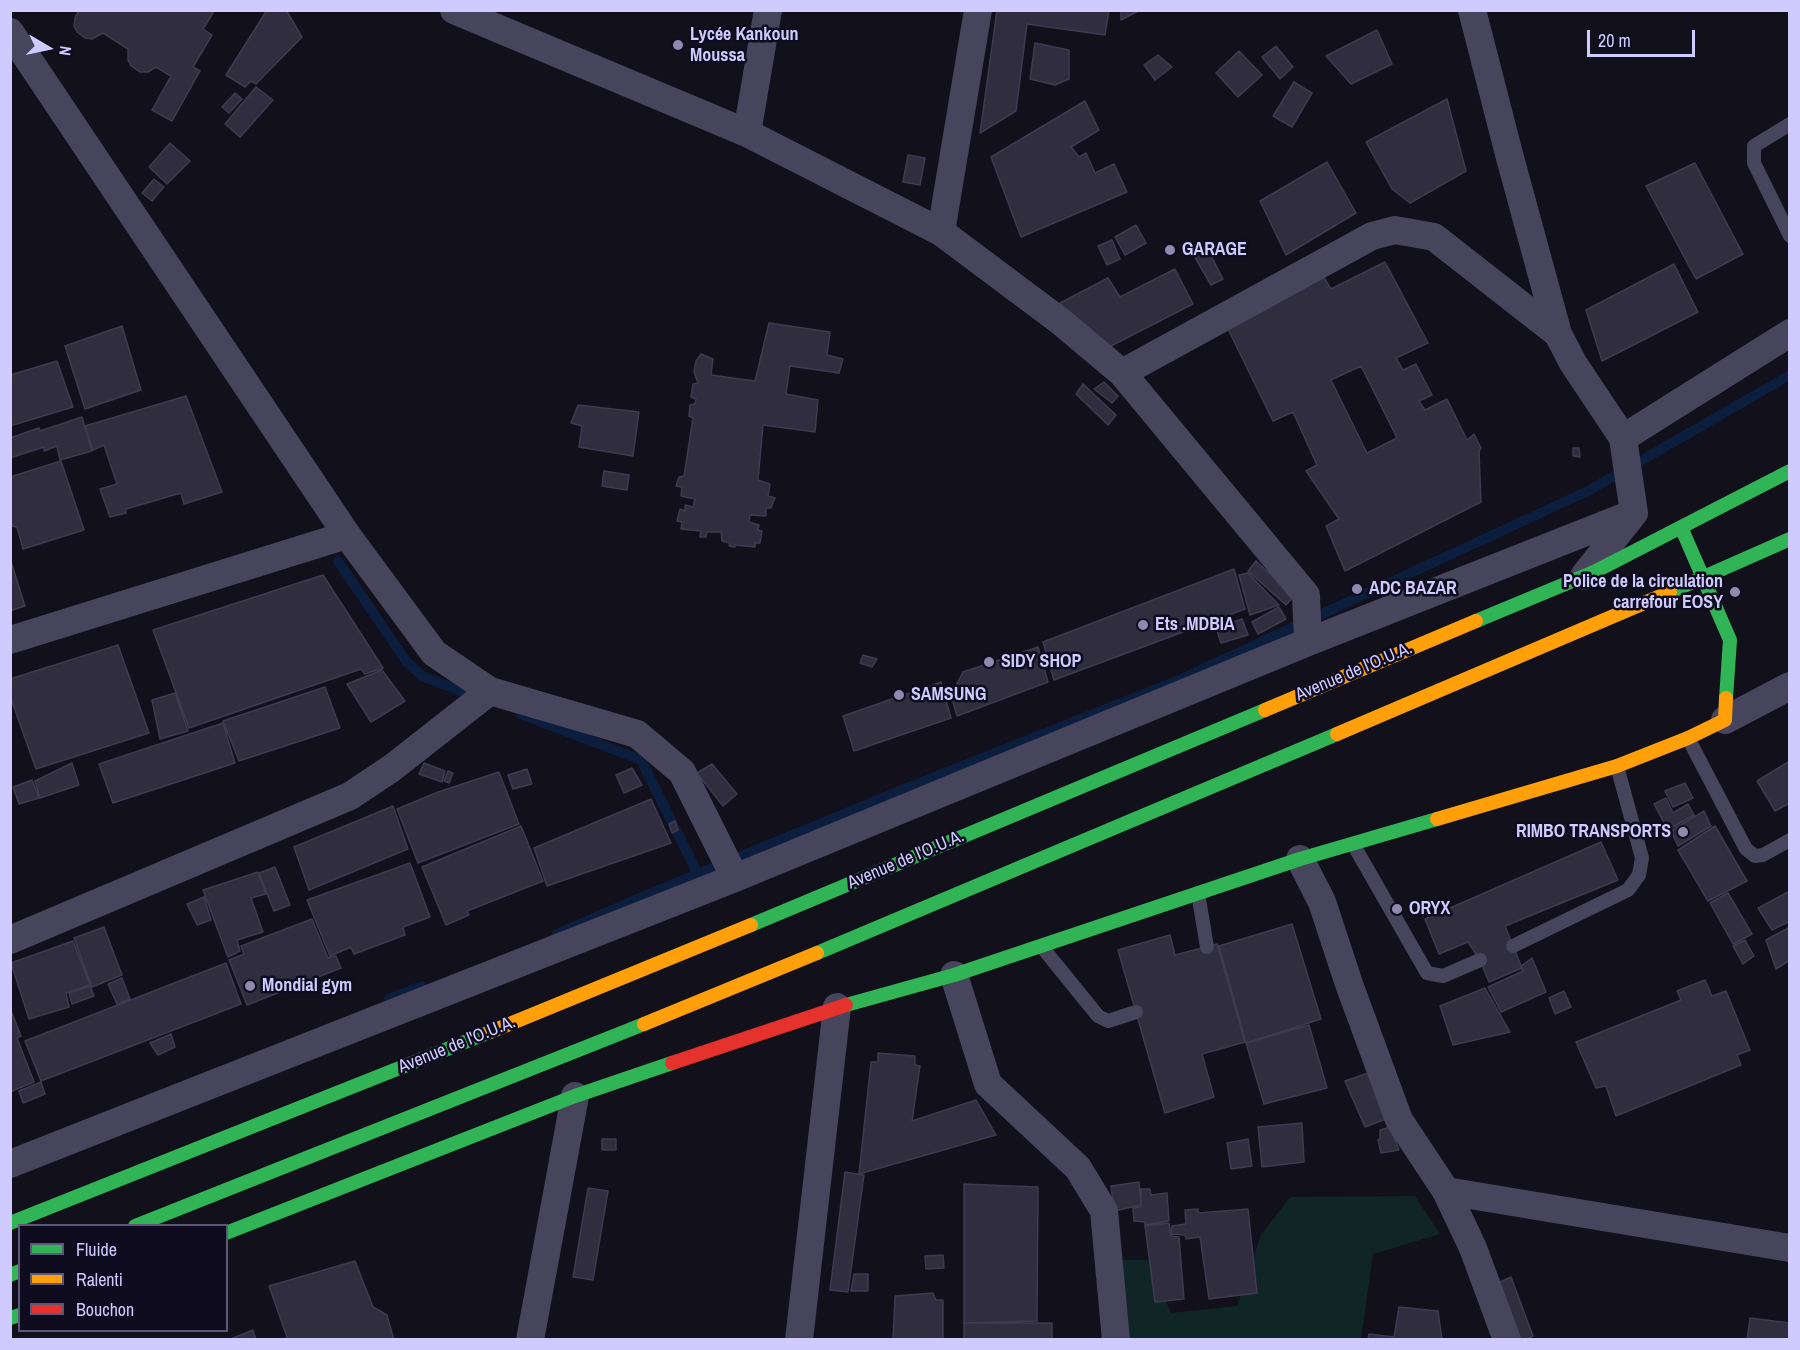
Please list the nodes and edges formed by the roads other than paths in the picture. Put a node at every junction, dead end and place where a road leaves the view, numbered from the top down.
1 (454, 10) edge
2 (768, 10) edge
3 (978, 10) edge
4 (1472, 10) edge
5 (10, 32) edge
6 (1790, 124) edge
7 (747, 132) junction
8 (941, 232) junction
9 (1790, 236) edge
10 (1790, 333) edge
11 (1558, 334) junction
12 (1122, 372) junction
13 (1623, 438) junction
14 (1790, 471) edge
15 (1634, 513) junction
16 (1682, 527) junction
17 (347, 534) junction
18 (1790, 538) edge
19 (1584, 576) junction
20 (1703, 576) junction
21 (10, 640) edge
22 (1308, 642) junction
23 (1790, 686) edge
24 (490, 691) junction
25 (1725, 720) junction
26 (1688, 738) junction
27 (1617, 766) junction
28 (1790, 840) edge
29 (1352, 844) junction
30 (1300, 859) junction
31 (735, 878) junction
32 (1198, 893) junction
33 (10, 940) edge
34 (1041, 946) junction
35 (1513, 946) dead end
36 (1207, 947) dead end
37 (1480, 960) dead end
38 (954, 975) junction
39 (837, 1006) junction
40 (1136, 1012) dead end
41 (575, 1096) junction
42 (10, 1164) edge
43 (1446, 1191) junction
44 (10, 1223) edge
45 (140, 1224) edge
46 (228, 1232) edge
47 (1790, 1248) edge
48 (530, 1340) edge
49 (799, 1340) edge
50 (1116, 1340) edge
51 (1507, 1340) edge

1 - 7 street
2 - 7 street
3 - 8 street
4 - 11 street
5 - 17 street
6 - 9 lane
7 - 8 street
8 - 12 street
10 - 13 street
11 - 12 street
11 - 13 street
12 - 22 street
13 - 15 street
14 - 16 main road, Avenue de l'O.U.A.
15 - 16 street
15 - 19 street
15 - 22 street
16 - 19 main road, Avenue de l'O.U.A.
16 - 20 main road
17 - 21 street
17 - 24 street
18 - 20 main road
19 - 44 main road, Avenue de l'O.U.A.
20 - 25 main road
20 - 45 main road
22 - 31 street
23 - 25 street
24 - 31 street
24 - 33 street
25 - 26 main road
26 - 27 main road
26 - 28 lane
27 - 29 main road
27 - 35 lane
29 - 30 main road
29 - 37 lane
30 - 32 main road
30 - 43 street
31 - 42 street
32 - 34 main road
32 - 36 lane
34 - 38 main road
34 - 40 lane
38 - 39 main road
38 - 50 street
39 - 41 main road
39 - 49 street
41 - 46 main road
41 - 48 street
43 - 47 street
43 - 51 street

